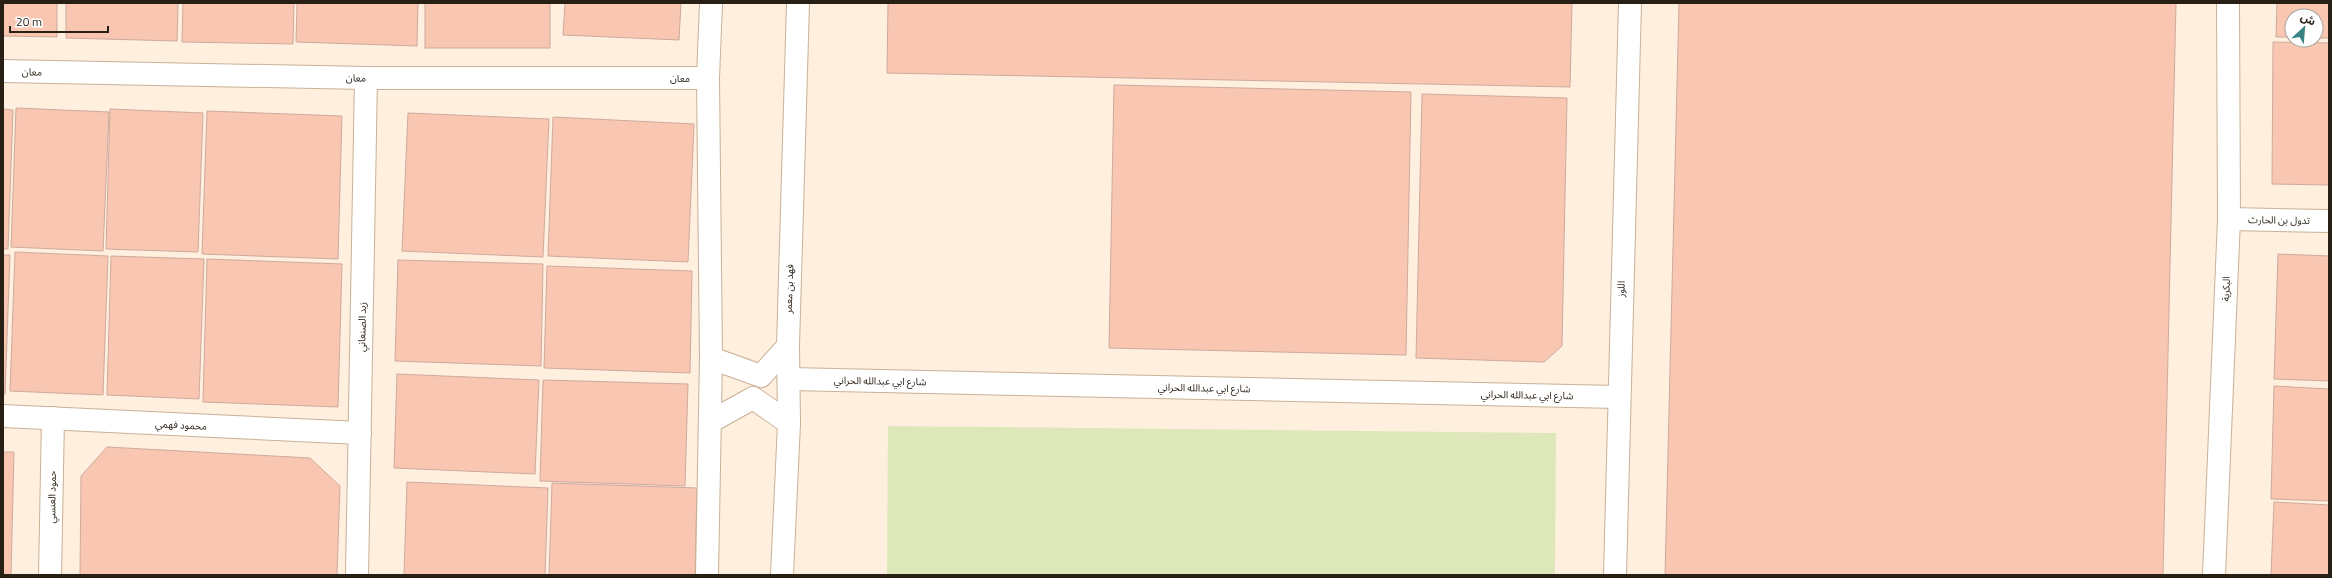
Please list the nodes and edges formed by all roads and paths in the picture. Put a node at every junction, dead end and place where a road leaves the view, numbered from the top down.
1 (711, 3) edge
2 (798, 3) edge
3 (1630, 3) edge
4 (2228, 3) edge
5 (3, 71) edge
6 (366, 78) junction
7 (708, 78) junction
8 (2229, 219) junction
9 (2329, 221) edge
10 (788, 346) junction
11 (711, 358) junction
12 (789, 379) junction
13 (1618, 397) junction
14 (3, 416) edge
15 (53, 418) junction
16 (710, 422) junction
17 (789, 423) junction
18 (360, 434) junction
19 (50, 575) edge
20 (357, 575) edge
21 (707, 575) edge
22 (782, 575) edge
23 (1615, 575) edge
24 (2214, 575) edge

1 - 7 street
2 - 10 street, فهد بن معمر
3 - 13 street, اللوز
4 - 8 street, البكرية
5 - 6 street, معان
6 - 7 street, معان
6 - 18 street, زيد الصنعاني
7 - 11 street
8 - 9 street, تدول بن الحارث
8 - 24 street, البكرية
10 - 11 street
10 - 12 street, فهد بن معمر
11 - 16 street
12 - 13 street, شارع ابي عبدالله الحراني
12 - 17 street, فهد بن معمر
13 - 23 street, اللوز
14 - 15 street, محمود فهمي
15 - 18 street, محمود فهمي
15 - 19 street, حمود العنسي
16 - 17 street
16 - 21 street
17 - 22 street, فهد بن معمر
18 - 20 street, زيد الصنعاني

